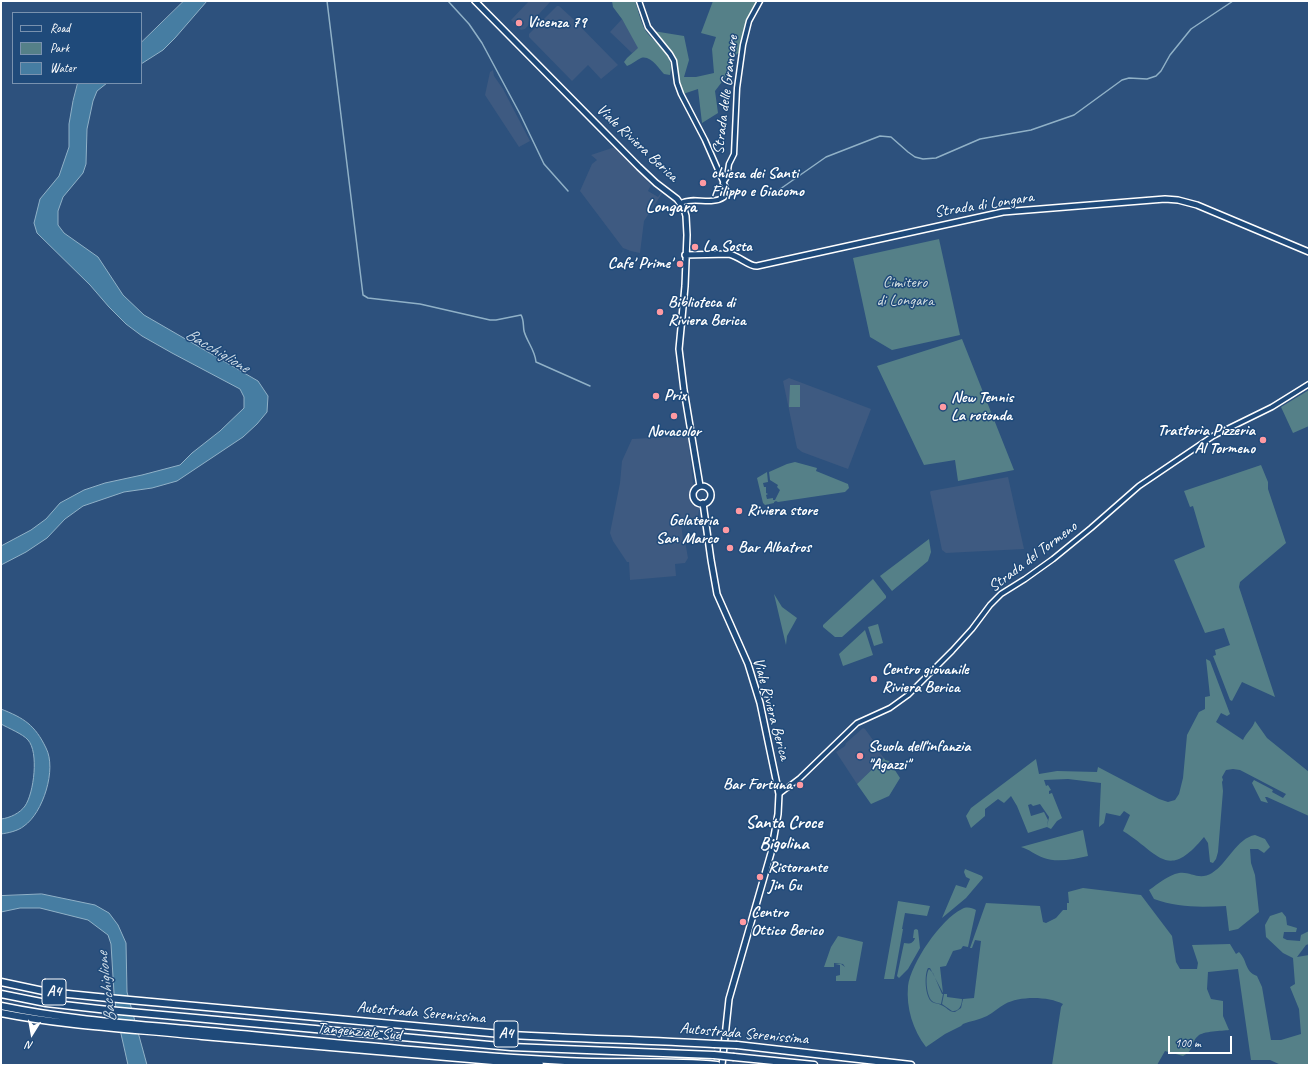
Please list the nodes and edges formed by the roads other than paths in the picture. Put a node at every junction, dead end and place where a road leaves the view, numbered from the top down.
1 (475, 1) edge
2 (639, 1) edge
3 (760, 1) edge
4 (723, 183) junction
5 (681, 203) junction
6 (1309, 252) edge
7 (686, 255) junction
8 (1309, 384) edge
9 (700, 486) junction
10 (703, 503) junction
11 (779, 794) junction
12 (1, 982) edge
13 (1, 994) edge
14 (1, 1006) edge
15 (1, 1013) edge
16 (140, 1027) junction
17 (540, 1065) edge
18 (716, 1065) edge
19 (722, 1065) edge
20 (814, 1065) edge
21 (911, 1065) edge

1 - 5 main road, Viale Riviera Berica
2 - 4 street
3 - 4 street, Strada delle Grancare
4 - 5 street, Strada delle Grancare
5 - 7 main road, Viale Riviera Berica
6 - 7 main road, Strada di Longara
7 - 9 main road, Viale Riviera Berica
8 - 11 street, Strada del Tormeno
9 - 10 main road, Viale Riviera Berica
9 - 10 main road, Viale Riviera Berica
10 - 11 main road, Viale Riviera Berica
11 - 19 main road, Viale Riviera Berica
12 - 21 highway, Autostrada Serenissima / A4, bridge
13 - 20 highway, Autostrada Serenissima / A4, bridge
14 - 16 highway, Tangenziale Sud
15 - 16 highway, Tangenziale Sud
16 - 17 highway, Tangenziale Sud
16 - 18 highway, Tangenziale Sud

